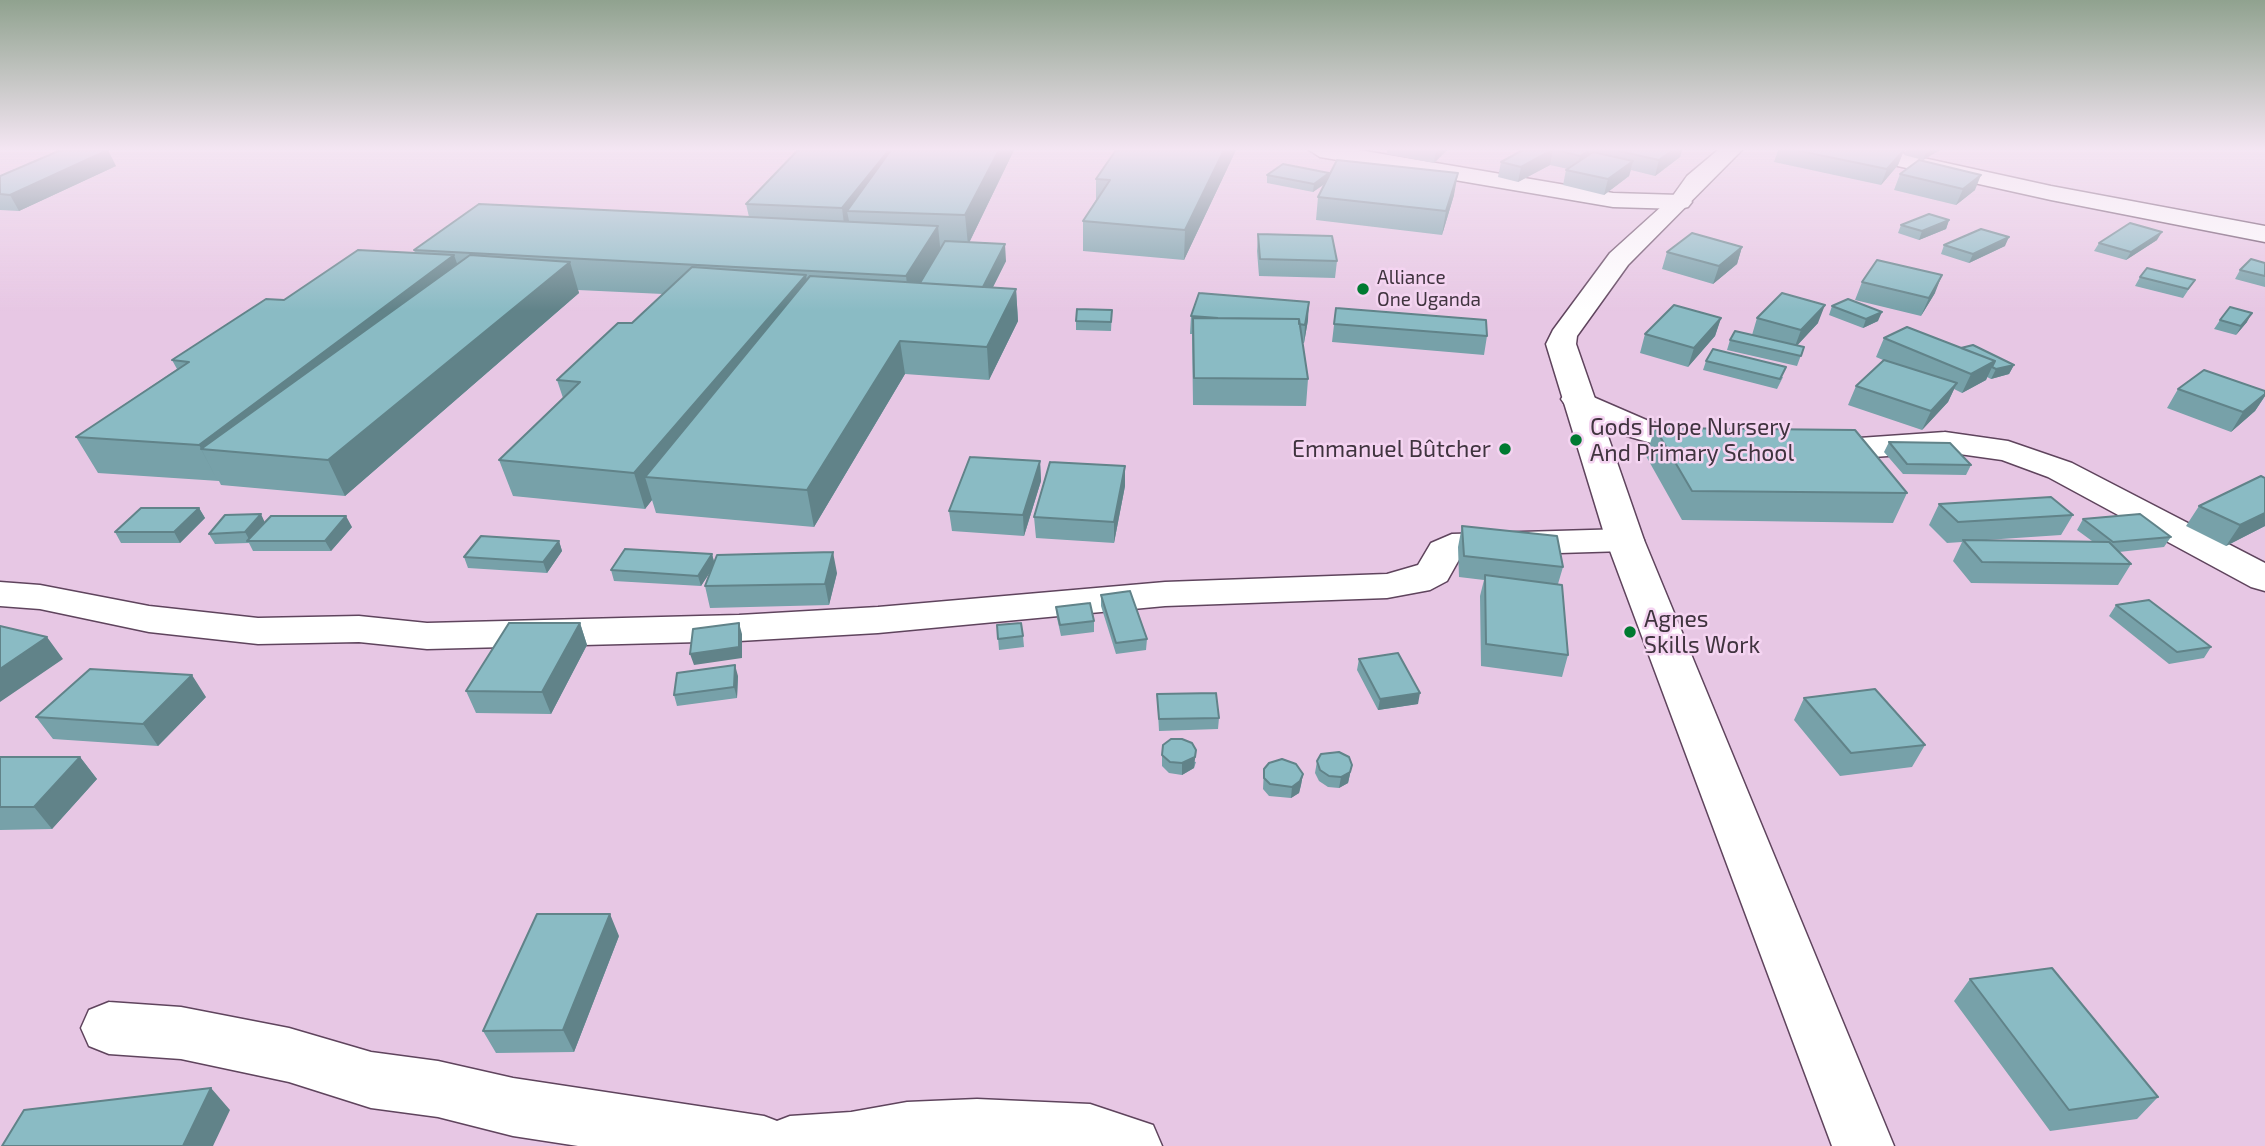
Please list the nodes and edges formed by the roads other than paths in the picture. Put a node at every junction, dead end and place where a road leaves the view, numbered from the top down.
1 (1678, 203) edge
2 (2105, 203) edge
3 (2265, 225) edge
4 (2231, 228) junction
5 (2265, 234) edge
6 (1577, 399) junction
7 (1733, 447) edge
8 (1780, 452) edge
9 (1625, 540) junction
10 (2265, 579) edge
11 (0, 594) edge
12 (109, 1028) dead end
13 (764, 1146) edge
14 (790, 1146) edge
15 (1131, 1146) edge
16 (1863, 1146) edge

1 - 6 street
2 - 4 street
3 - 4 street
4 - 5 street
6 - 7 street
6 - 9 street
8 - 10 street
9 - 11 street
9 - 16 street
12 - 13 street
14 - 15 street

